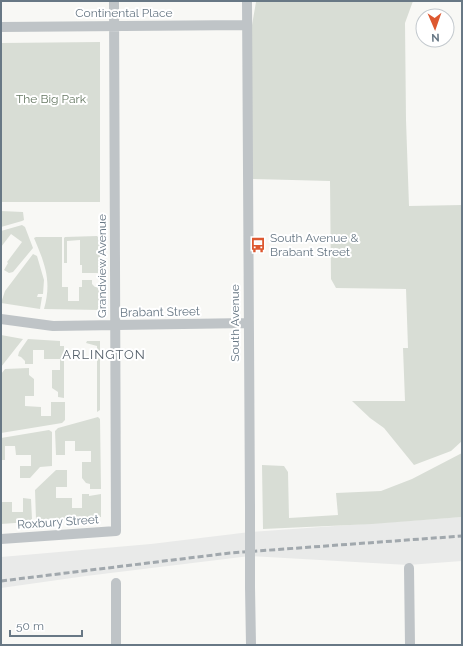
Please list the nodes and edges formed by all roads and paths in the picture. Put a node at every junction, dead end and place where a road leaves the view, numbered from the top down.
1 (114, 1) edge
2 (247, 1) edge
3 (247, 25) junction
4 (115, 26) junction
5 (1, 27) edge
6 (1, 319) edge
7 (248, 323) junction
8 (115, 325) junction
9 (116, 531) joint
10 (1, 539) edge
11 (409, 568) dead end
12 (116, 583) dead end
13 (116, 645) edge
14 (251, 645) edge
15 (410, 645) edge

1 - 4 street, Grandview Avenue
2 - 3 street, South Avenue
3 - 4 street, Continental Place
3 - 7 street, South Avenue
4 - 5 street, Continental Place
4 - 8 street, Grandview Avenue
6 - 8 street, Brabant Street
7 - 8 street, Brabant Street
7 - 14 street, South Avenue, bridge
8 - 9 street, Grandview Avenue
9 - 10 street, Roxbury Street
11 - 15 street
12 - 13 street

